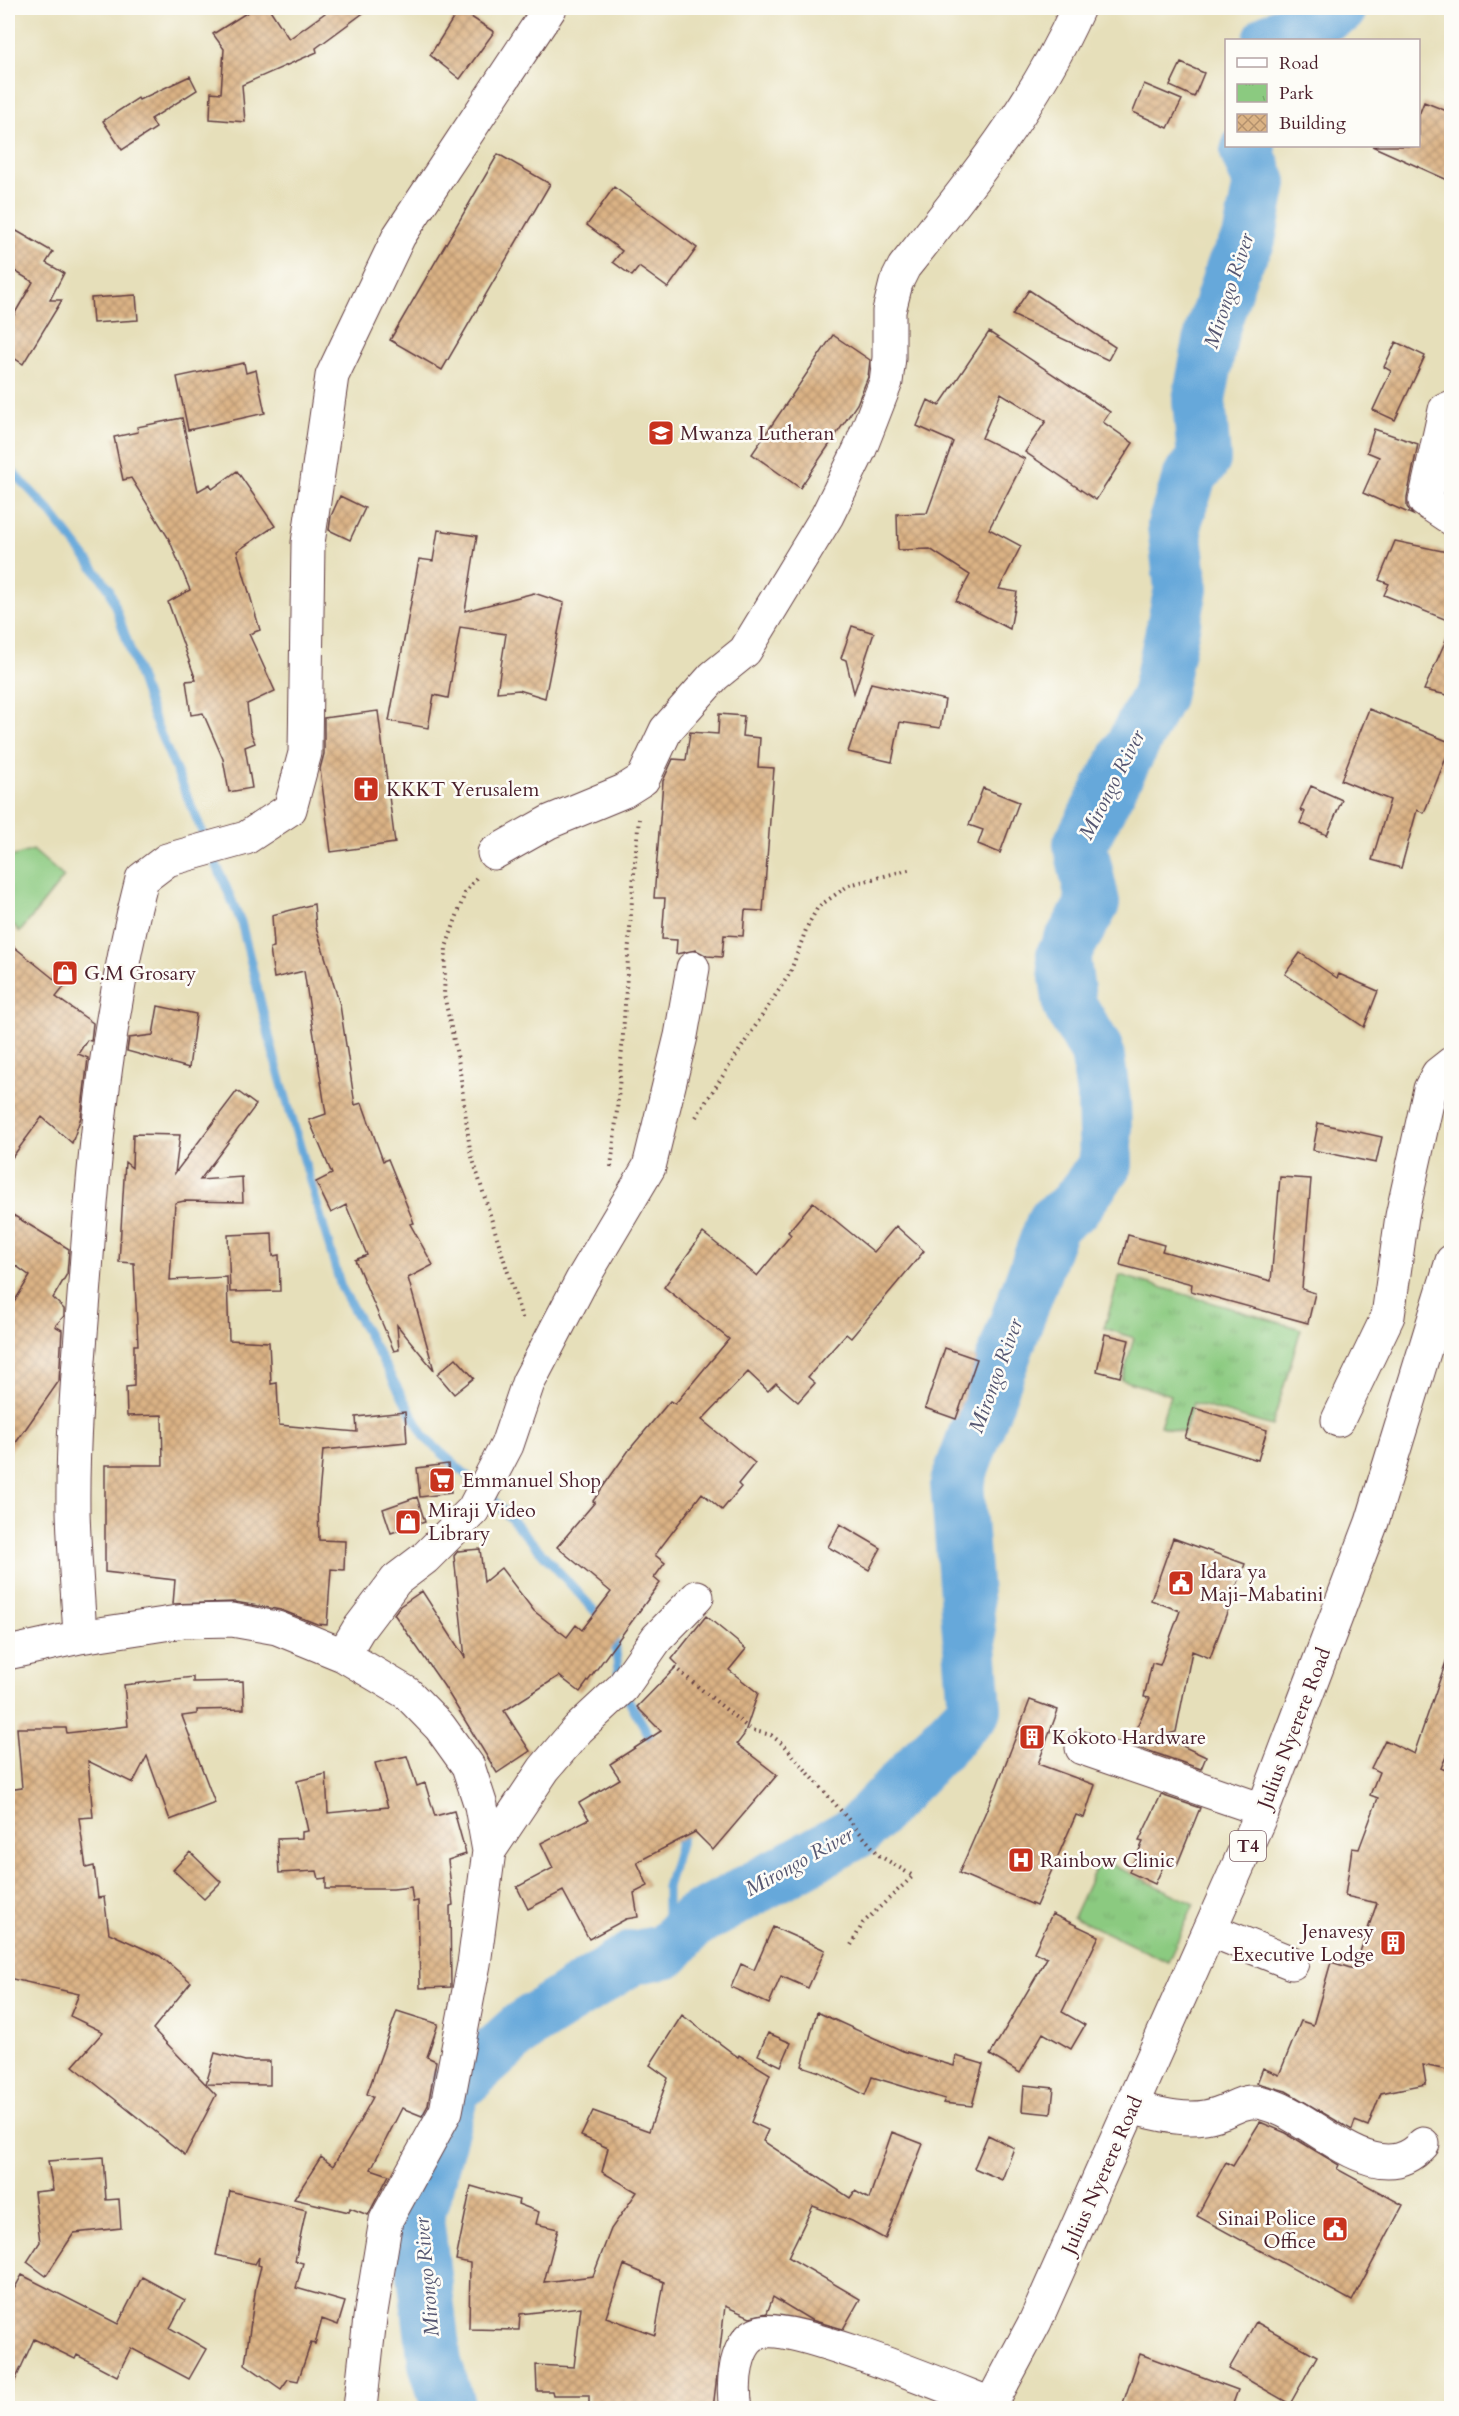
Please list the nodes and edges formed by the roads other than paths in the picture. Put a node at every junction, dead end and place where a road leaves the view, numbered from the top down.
1 (550, 8) edge
2 (1078, 8) edge
3 (1452, 407) edge
4 (1452, 519) edge
5 (494, 853) road end
6 (693, 968) dead end
7 (1452, 1063) edge
8 (1452, 1261) edge
9 (1338, 1420) dead end
10 (697, 1596) dead end
11 (80, 1637) junction
12 (8, 1653) edge
13 (343, 1655) junction
14 (1082, 1748) dead end
15 (1263, 1810) junction
16 (489, 1851) junction
17 (1210, 1930) junction
18 (1292, 1963) dead end
19 (1133, 2108) junction
20 (1423, 2144) dead end
21 (990, 2406) edge
22 (360, 2409) edge
23 (736, 2409) edge

1 - 11 main road
2 - 5 main road
3 - 4 main road
6 - 13 main road
7 - 9 main road
8 - 15 main road, Julius Nyerere Road / T4
10 - 16 main road
11 - 12 main road
11 - 13 main road
13 - 16 main road
14 - 15 main road
15 - 17 main road, Julius Nyerere Road / T4
16 - 22 main road
17 - 18 main road
17 - 19 main road, Julius Nyerere Road / T4
19 - 20 main road
19 - 21 main road, Julius Nyerere Road / T4
21 - 23 main road

